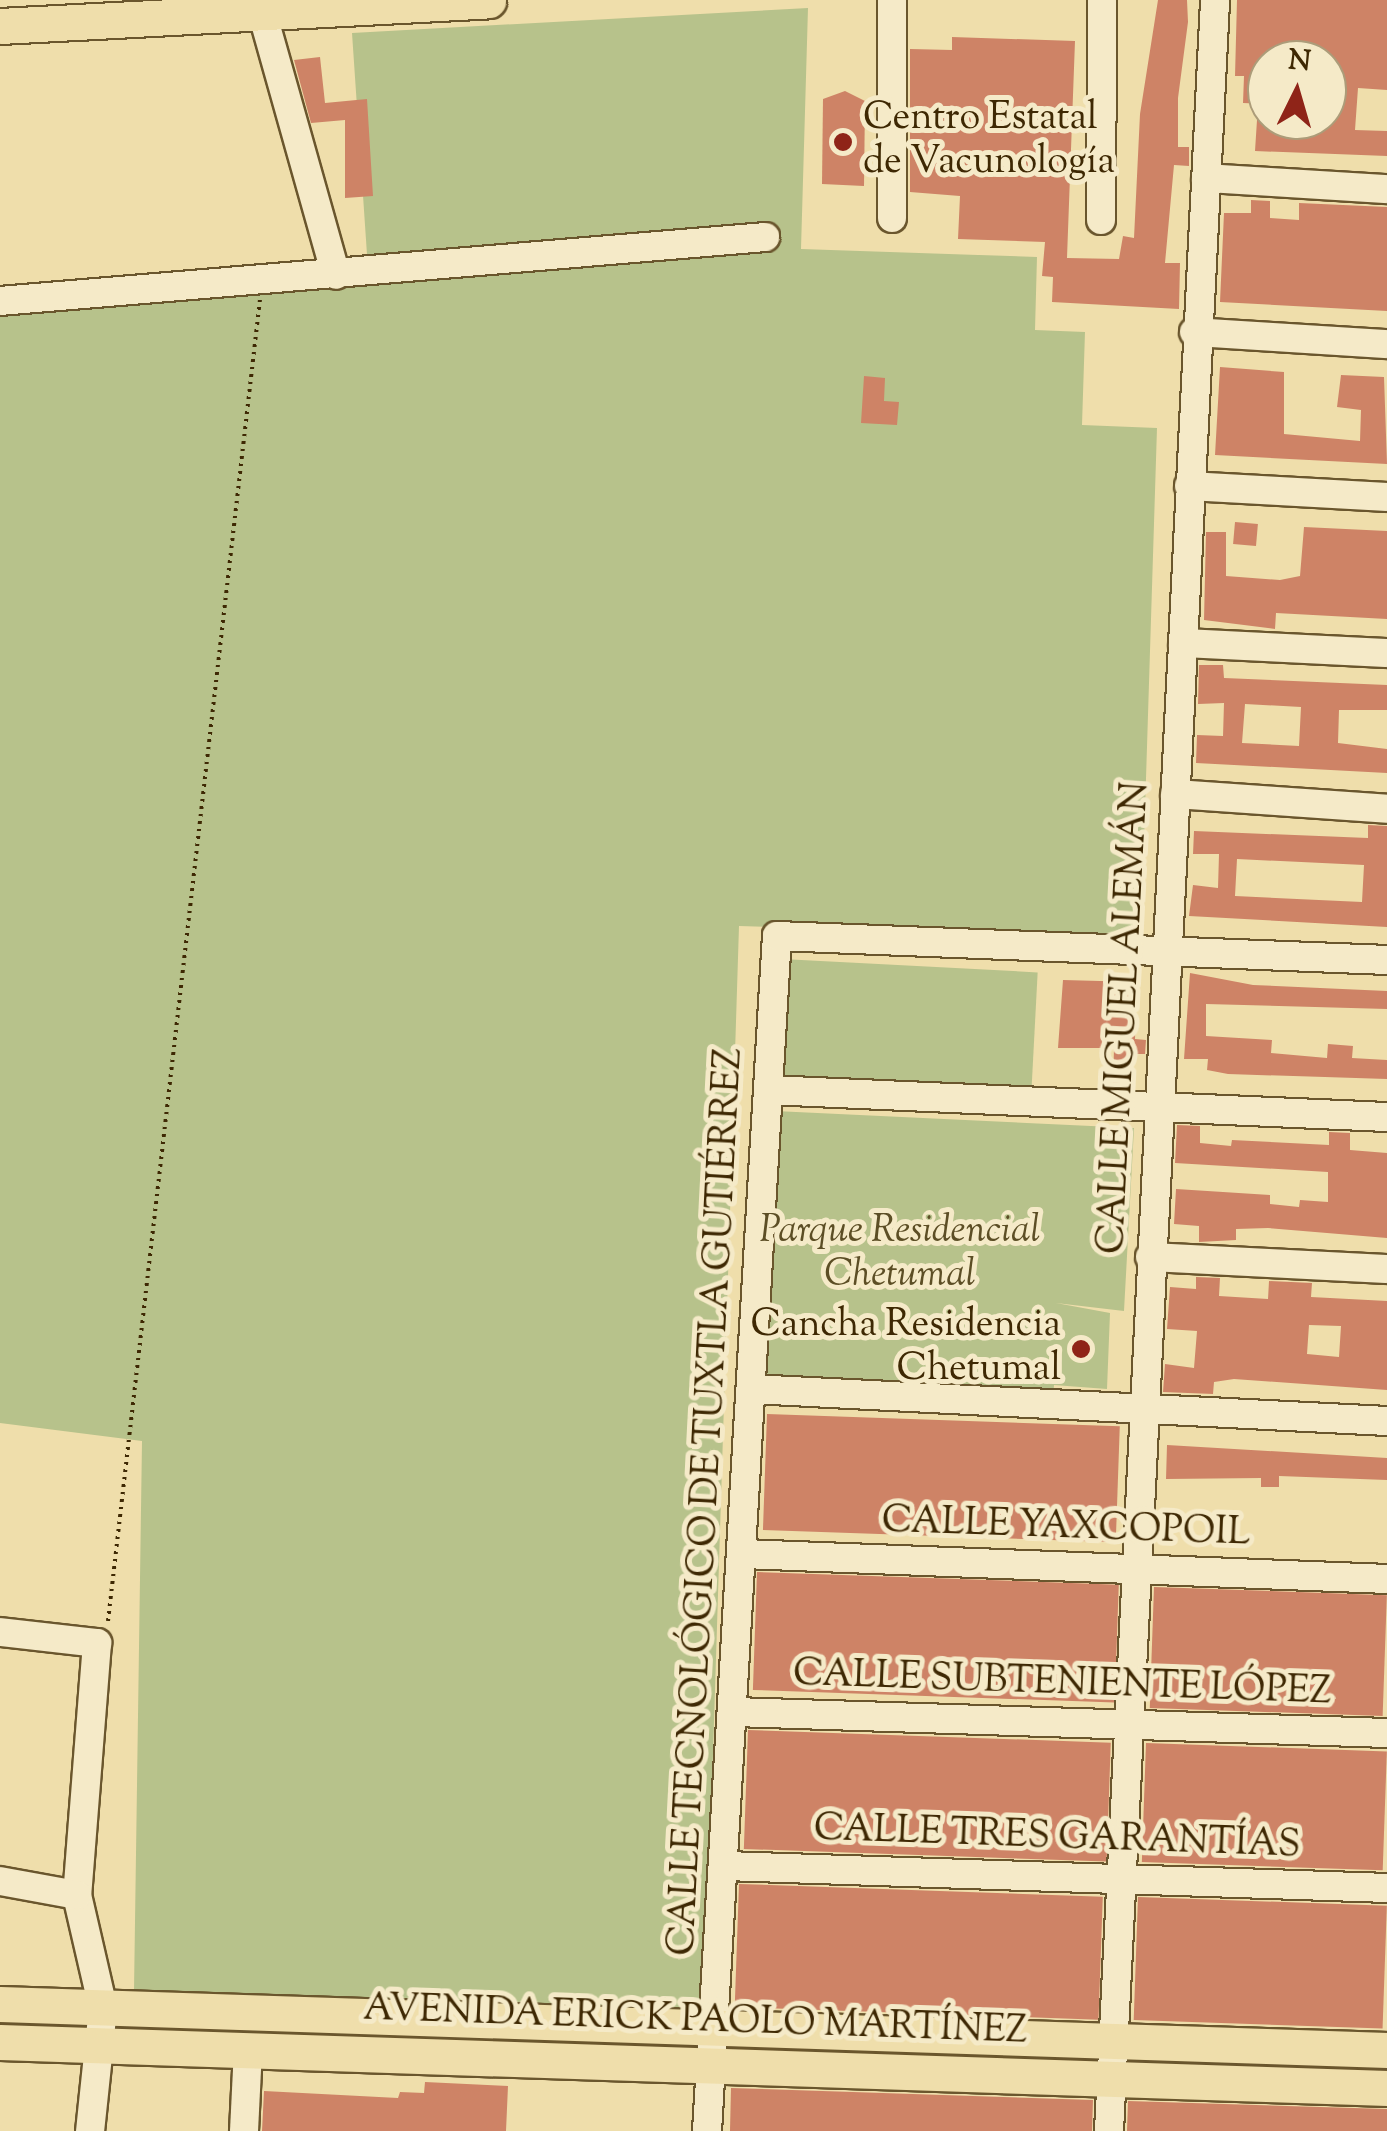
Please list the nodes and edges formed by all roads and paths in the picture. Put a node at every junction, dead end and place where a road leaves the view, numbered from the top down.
1 (488, 0) edge
2 (892, 0) edge
3 (1102, 0) edge
4 (1215, 0) edge
5 (255, 6) edge
6 (0, 26) edge
7 (1206, 178) junction
8 (1387, 188) edge
9 (892, 218) dead end
10 (1101, 220) dead end
11 (764, 237) dead end
12 (336, 275) junction
13 (262, 281) junction
14 (0, 301) edge
15 (1194, 332) junction
16 (1387, 344) edge
17 (1189, 486) junction
18 (1387, 497) edge
19 (1183, 643) junction
20 (1387, 653) edge
21 (1176, 794) junction
22 (1387, 809) edge
23 (1166, 950) junction
24 (1387, 960) edge
25 (768, 1090) junction
26 (1160, 1102) junction
27 (1387, 1116) edge
28 (1150, 1257) junction
29 (1387, 1269) edge
30 (751, 1389) junction
31 (1144, 1412) junction
32 (1387, 1422) edge
33 (742, 1554) junction
34 (1136, 1571) junction
35 (1387, 1579) edge
36 (0, 1632) edge
37 (97, 1643) junction
38 (734, 1712) junction
39 (1128, 1727) junction
40 (1387, 1733) edge
41 (725, 1866) junction
42 (1120, 1875) junction
43 (0, 1881) edge
44 (1387, 1888) edge
45 (77, 1895) junction
46 (0, 1987) edge
47 (100, 1999) junction
48 (0, 2004) edge
49 (716, 2028) junction
50 (1112, 2041) junction
51 (0, 2042) edge
52 (94, 2045) junction
53 (248, 2050) junction
54 (1387, 2050) edge
55 (710, 2065) junction
56 (1111, 2078) junction
57 (1387, 2088) edge
58 (90, 2131) edge
59 (244, 2131) edge
60 (708, 2131) edge
61 (1109, 2131) edge

1 - 5 main road
2 - 9 street
3 - 10 street
4 - 7 street, CALLE MIGUEL ALEMÁN
5 - 6 main road
5 - 12 street
7 - 8 street
7 - 15 street, CALLE MIGUEL ALEMÁN
11 - 12 street
12 - 13 street
13 - 14 street
13 - 37 path
15 - 16 street
15 - 17 street, CALLE MIGUEL ALEMÁN
17 - 18 street
17 - 19 street, CALLE MIGUEL ALEMÁN
19 - 20 street
19 - 21 street, CALLE MIGUEL ALEMÁN
21 - 22 street
21 - 23 street, CALLE MIGUEL ALEMÁN
23 - 24 street
23 - 25 street, CALLE TECNOLÓGICO DE TUXTLA GUTIÉRREZ
23 - 26 street, CALLE MIGUEL ALEMÁN
25 - 26 street
25 - 30 street, CALLE TECNOLÓGICO DE TUXTLA GUTIÉRREZ
26 - 27 street
26 - 28 street, CALLE MIGUEL ALEMÁN
28 - 29 street
28 - 31 street, CALLE MIGUEL ALEMÁN
30 - 31 street
30 - 33 street, CALLE TECNOLÓGICO DE TUXTLA GUTIÉRREZ
31 - 32 street
31 - 34 street, CALLE MIGUEL ALEMÁN
33 - 34 street, CALLE YAXCOPOIL
33 - 38 street, CALLE TECNOLÓGICO DE TUXTLA GUTIÉRREZ
34 - 35 street, CALLE YAXCOPOIL
34 - 39 street, CALLE MIGUEL ALEMÁN
36 - 37 street
37 - 45 street
38 - 39 street, CALLE SUBTENIENTE LÓPEZ
38 - 41 street, CALLE TECNOLÓGICO DE TUXTLA GUTIÉRREZ
39 - 40 street, CALLE SUBTENIENTE LÓPEZ
39 - 42 street, CALLE MIGUEL ALEMÁN
41 - 42 street, CALLE TRES GARANTÍAS
41 - 49 street, CALLE TECNOLÓGICO DE TUXTLA GUTIÉRREZ
42 - 44 street, CALLE TRES GARANTÍAS
42 - 50 street, CALLE MIGUEL ALEMÁN
43 - 45 street
45 - 47 street
46 - 47 street
47 - 48 main road, AVENIDA ERICK PAOLO MARTÍNEZ
47 - 49 main road, AVENIDA ERICK PAOLO MARTÍNEZ
47 - 52 street
49 - 50 main road, AVENIDA ERICK PAOLO MARTÍNEZ
49 - 55 street, CALLE TECNOLÓGICO DE TUXTLA GUTIÉRREZ
50 - 54 main road, AVENIDA ERICK PAOLO MARTÍNEZ
50 - 56 street, CALLE MIGUEL ALEMÁN
51 - 52 main road, AVENIDA ERICK PAOLO MARTÍNEZ
52 - 53 main road, AVENIDA ERICK PAOLO MARTÍNEZ
52 - 58 street
53 - 55 main road, AVENIDA ERICK PAOLO MARTÍNEZ
53 - 59 street
55 - 56 main road, AVENIDA ERICK PAOLO MARTÍNEZ
55 - 60 street, CALLE TECNOLÓGICO DE TUXTLA GUTIÉRREZ
56 - 57 main road, AVENIDA ERICK PAOLO MARTÍNEZ
56 - 61 street, CALLE MIGUEL ALEMÁN

